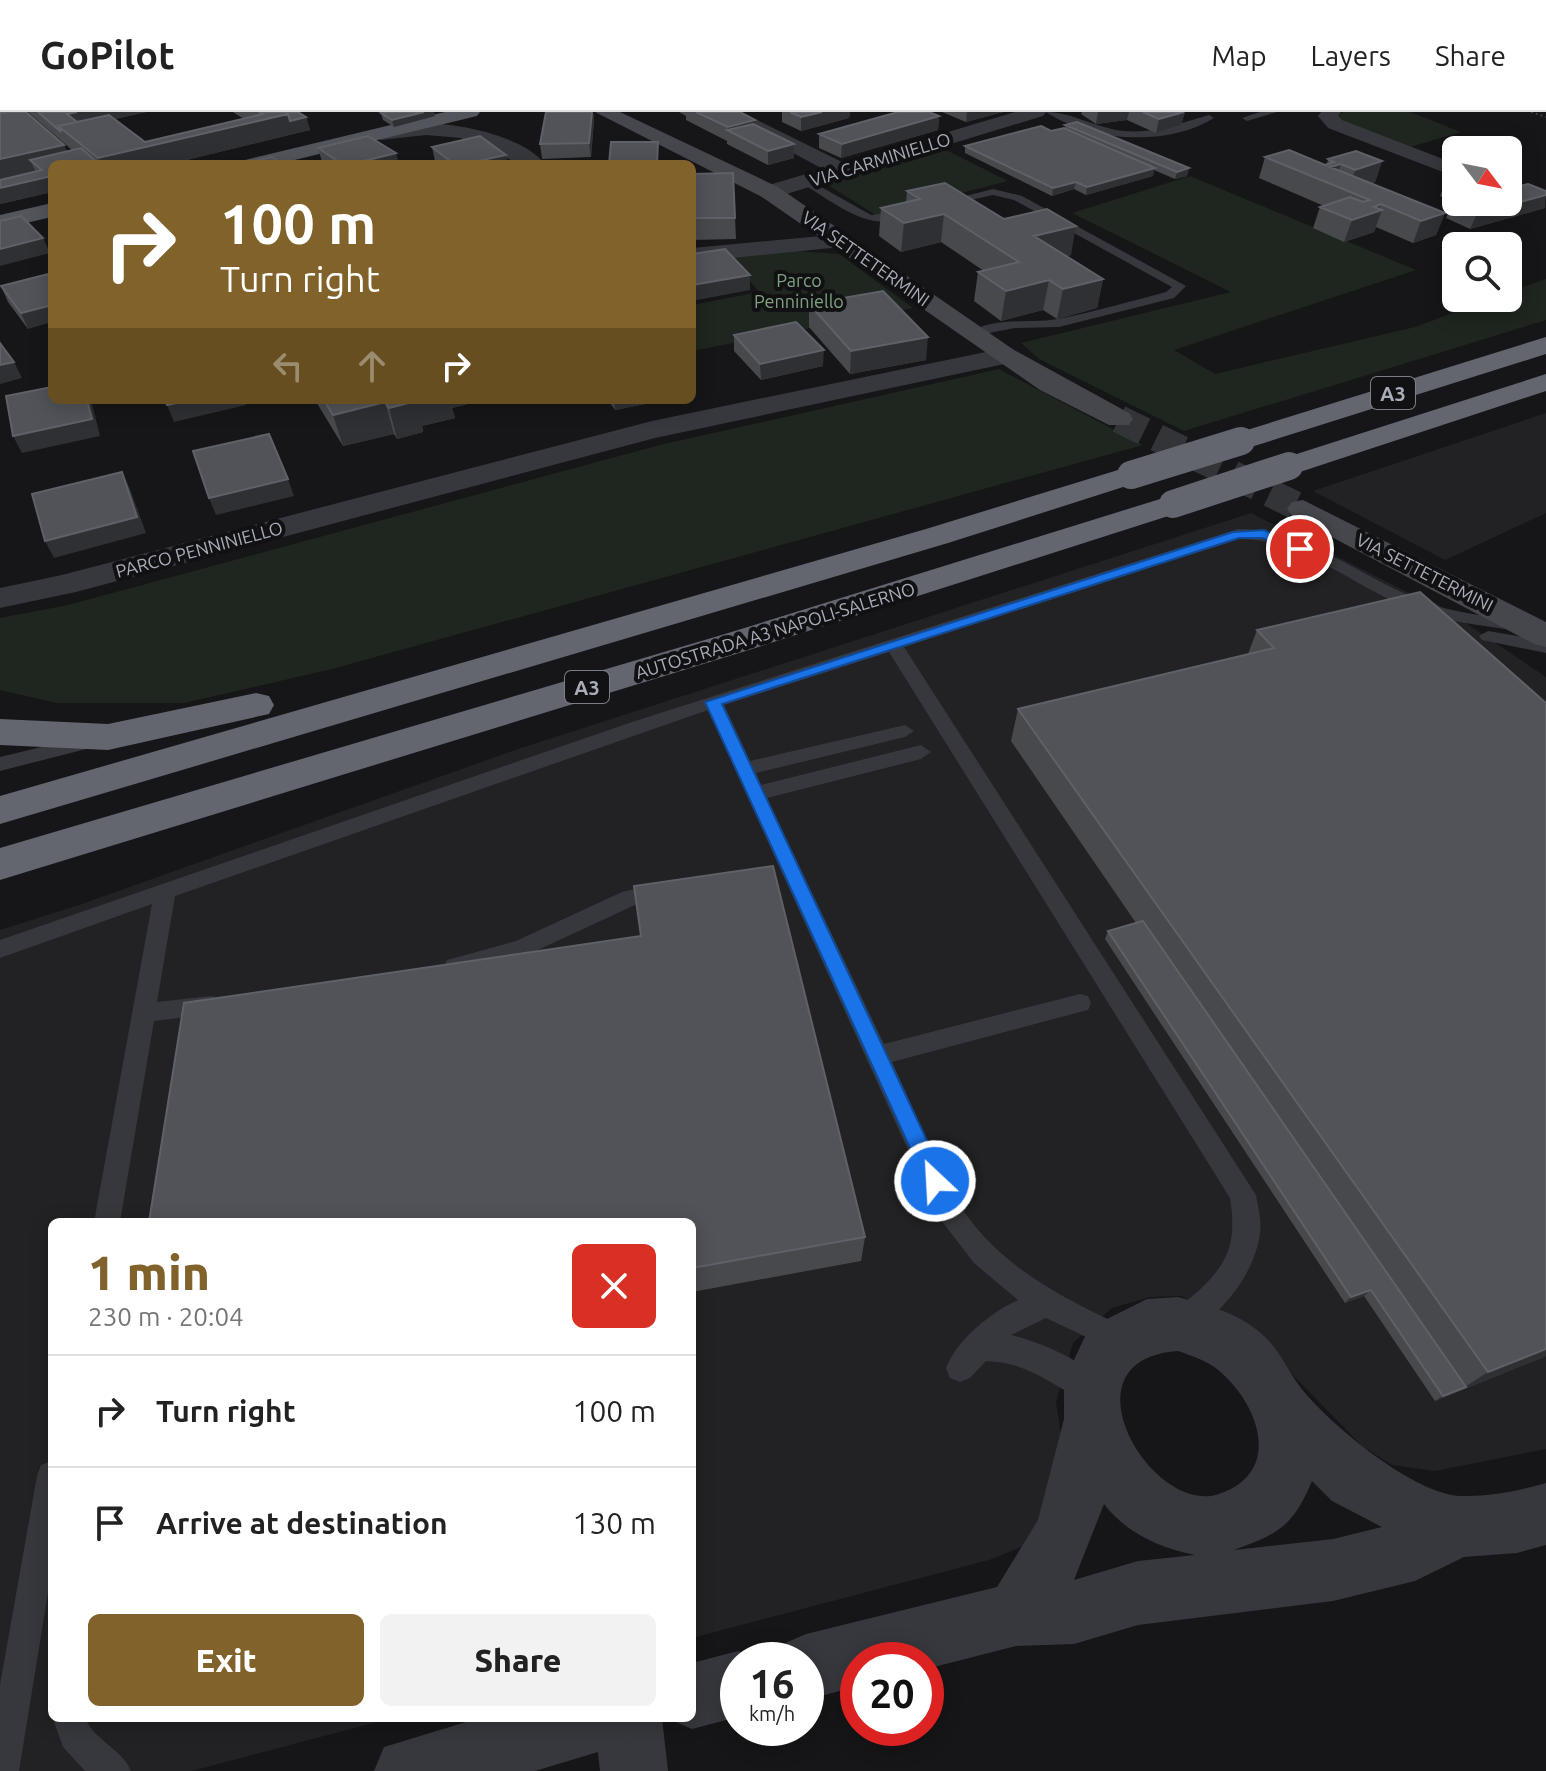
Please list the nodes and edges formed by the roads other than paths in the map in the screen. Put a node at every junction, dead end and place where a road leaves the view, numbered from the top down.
1 (605, 112) edge
2 (726, 112) edge
3 (1036, 112) edge
4 (1051, 112) edge
5 (1272, 112) edge
6 (1331, 112) edge
7 (462, 113) edge
8 (1209, 118) dead end
9 (1247, 118) dead end
10 (381, 134) junction
11 (816, 135) edge
12 (788, 143) junction
13 (269, 160) edge
14 (528, 160) edge
15 (1442, 166) edge
16 (841, 170) junction
17 (807, 182) junction
18 (770, 192) junction
19 (48, 211) edge
20 (0, 222) edge
21 (843, 241) junction
22 (696, 255) edge
23 (973, 334) junction
24 (1546, 345) edge
25 (1005, 356) junction
26 (1546, 382) edge
27 (1119, 419) tunnel mouth
28 (1303, 509) tunnel mouth
29 (937, 536) junction
30 (0, 598) edge
31 (1441, 631) edge
32 (1542, 637) edge
33 (894, 645) junction
34 (713, 702) junction
35 (905, 731) dead end
36 (0, 732) edge
37 (108, 737) junction
38 (921, 752) dead end
39 (0, 764) edge
40 (744, 769) junction
41 (755, 794) junction
42 (0, 810) edge
43 (0, 864) edge
44 (789, 867) junction
45 (760, 872) edge
46 (688, 886) edge
47 (165, 894) junction
48 (0, 949) edge
49 (426, 972) edge
50 (233, 1002) edge
51 (1080, 1003) dead end
52 (145, 1013) junction
53 (877, 1056) junction
54 (108, 1218) edge
55 (1044, 1305) junction
56 (1178, 1324) junction
57 (1121, 1339) junction
58 (982, 1347) junction
59 (960, 1368) dead end
60 (1092, 1405) junction
61 (1281, 1409) junction
62 (48, 1500) edge
63 (1546, 1514) edge
64 (1212, 1526) junction
65 (1458, 1527) junction
66 (1333, 1570) junction
67 (1138, 1593) junction
68 (1016, 1614) junction
69 (824, 1662) edge
70 (720, 1689) edge
71 (696, 1695) edge
72 (69, 1722) edge
73 (592, 1722) edge
74 (628, 1722) edge
75 (2, 1771) edge
76 (114, 1771) edge
77 (408, 1771) edge
78 (634, 1771) edge

1 - 18 main road, VIA SETTETERMINI
2 - 12 street
3 - 16 street, VIA CARMINIELLO
4 - 8 lane
5 - 9 lane
6 - 15 street
7 - 10 main road
10 - 13 main road
10 - 14 street
11 - 12 street
12 - 16 street
16 - 17 street, VIA CARMINIELLO
17 - 18 street, VIA CARMINIELLO
17 - 23 lane
18 - 21 main road, VIA SETTETERMINI
19 - 20 main road
21 - 22 street
21 - 23 main road, VIA SETTETERMINI
23 - 25 main road, VIA SETTETERMINI
24 - 29 highway, AUTOSTRADA A3 NAPOLI-SALERNO / A3, bridge
25 - 27 main road, VIA SETTETERMINI
25 - 30 street, PARCO PENNINIELLO
26 - 43 highway, AUTOSTRADA A3 NAPOLI-SALERNO / A3, bridge
28 - 32 main road, VIA SETTETERMINI
29 - 37 highway
29 - 42 highway, AUTOSTRADA A3 NAPOLI-SALERNO / A3
31 - 32 lane
32 - 33 lane
33 - 34 lane
33 - 56 lane
34 - 40 lane
34 - 47 lane
35 - 40 lane
36 - 37 highway
37 - 39 lane
38 - 41 lane
40 - 41 lane
41 - 44 lane
44 - 45 lane
44 - 53 lane
46 - 49 lane
47 - 48 lane
47 - 52 lane
50 - 52 lane
51 - 53 lane
52 - 54 lane
53 - 55 lane
55 - 57 lane
55 - 58 lane
56 - 57 street
56 - 61 street
57 - 60 street
58 - 59 lane
58 - 60 lane
60 - 64 street
60 - 68 street
61 - 64 street
61 - 65 street
62 - 75 lane
63 - 65 street
64 - 66 street
64 - 67 street
65 - 66 street
66 - 67 street
67 - 68 street
68 - 69 street
70 - 71 street
72 - 76 lane
73 - 77 street
74 - 78 street

